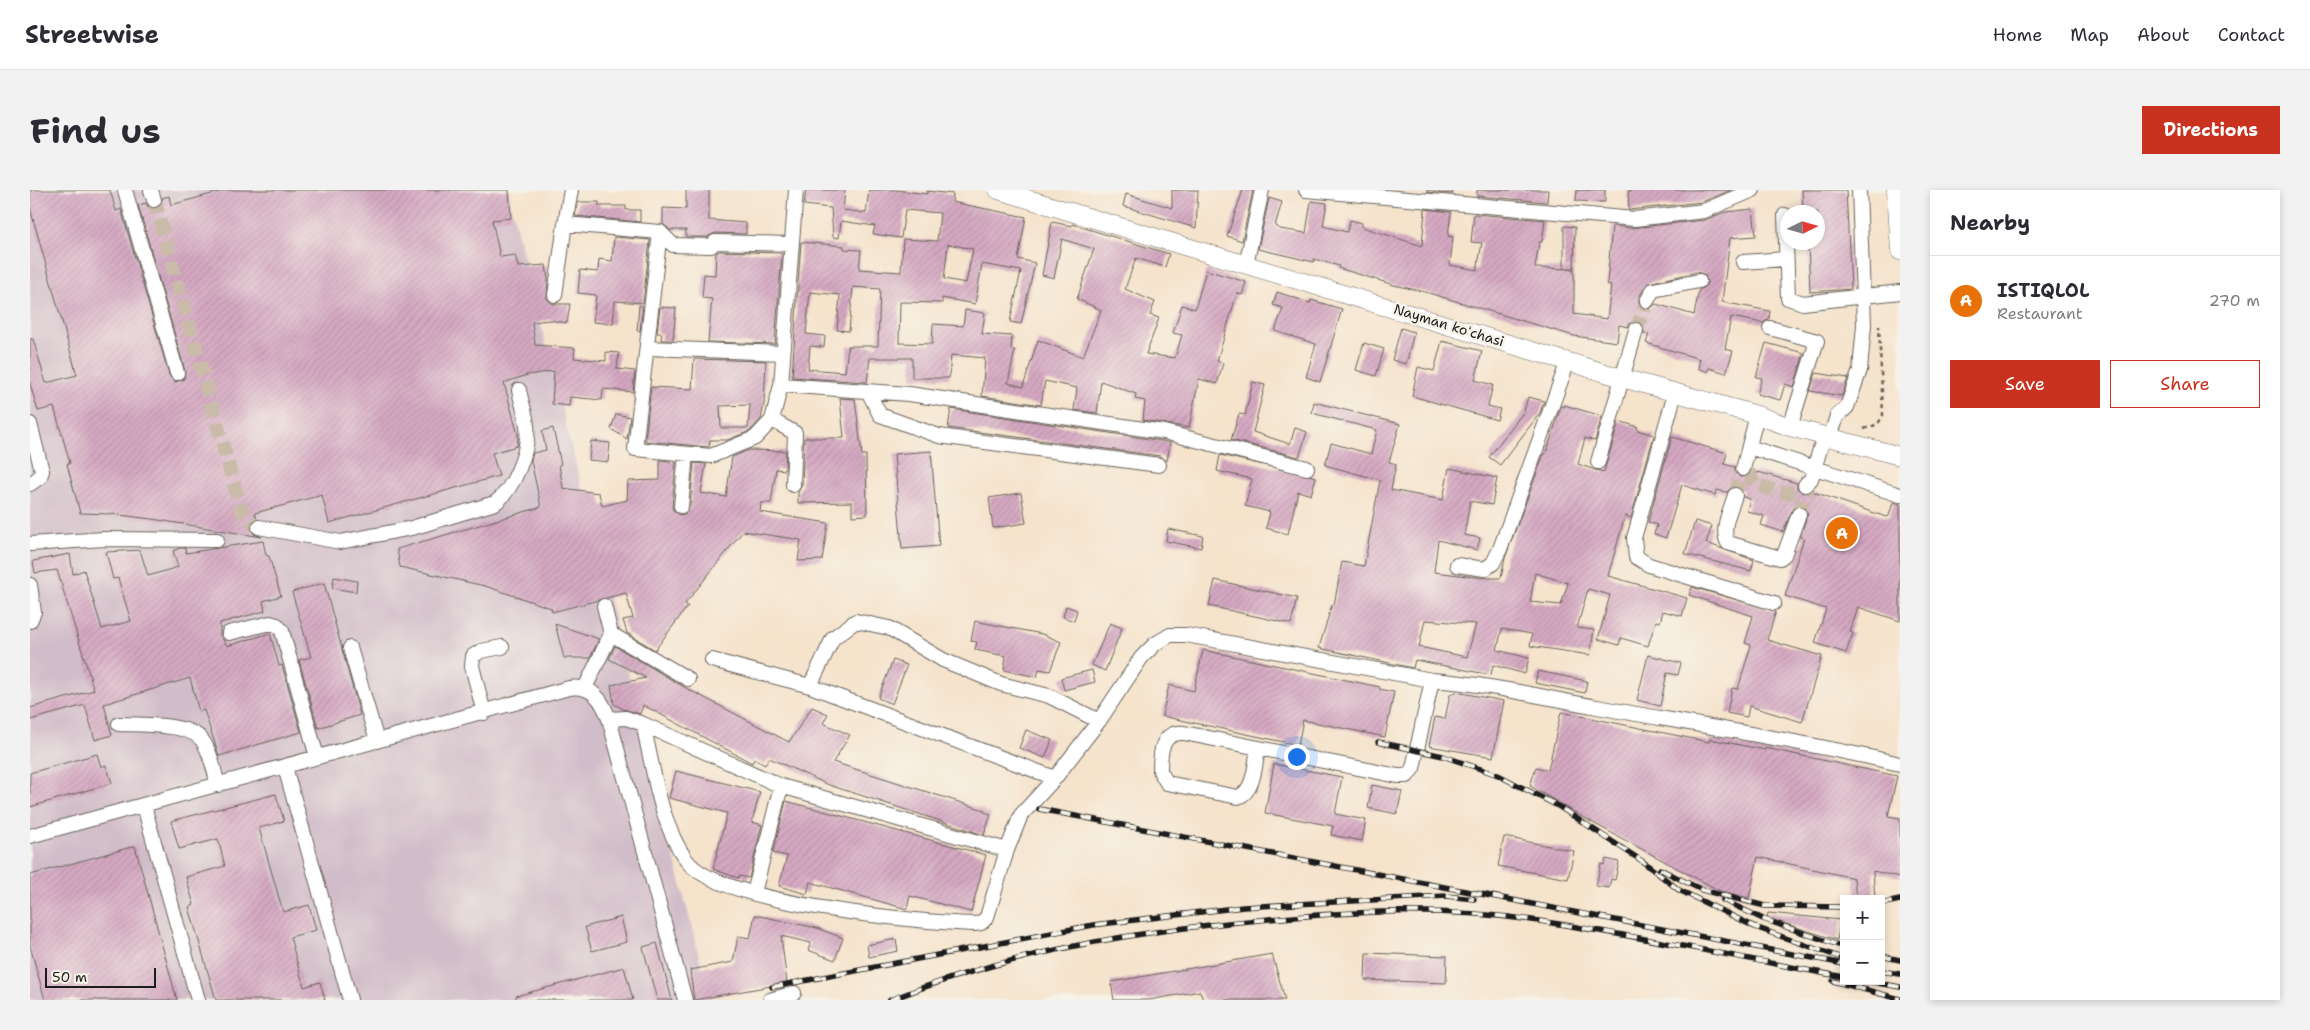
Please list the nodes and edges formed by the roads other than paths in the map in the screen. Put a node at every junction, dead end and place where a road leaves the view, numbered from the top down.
1 (124, 190) edge
2 (571, 190) edge
3 (796, 190) edge
4 (998, 190) edge
5 (1262, 190) edge
6 (1306, 190) edge
7 (1753, 190) edge
8 (1859, 190) edge
9 (1896, 190) edge
10 (565, 224) junction
11 (660, 232) junction
12 (790, 244) junction
13 (1786, 250) edge
14 (1900, 252) edge
15 (1786, 259) junction
16 (1742, 262) dead end
17 (1246, 265) junction
18 (1699, 281) dead end
19 (1900, 292) edge
20 (555, 295) dead end
21 (1863, 298) junction
22 (1647, 301) tunnel mouth
23 (1770, 328) dead end
24 (1636, 330) tunnel mouth
25 (647, 348) junction
26 (783, 353) junction
27 (1568, 361) junction
28 (177, 373) dead end
29 (1622, 378) junction
30 (781, 385) junction
31 (519, 390) dead end
32 (868, 391) junction
33 (1674, 393) junction
34 (1757, 415) junction
35 (772, 420) junction
36 (30, 424) edge
37 (1790, 427) junction
38 (1827, 437) junction
39 (686, 454) junction
40 (1900, 456) edge
41 (1598, 462) dead end
42 (1159, 464) dead end
43 (1307, 468) dead end
44 (1810, 479) junction
45 (30, 484) edge
46 (793, 485) dead end
47 (1735, 495) tunnel mouth
48 (1900, 495) edge
49 (681, 506) dead end
50 (1799, 514) tunnel mouth
51 (259, 527) tunnel mouth
52 (217, 540) dead end
53 (30, 544) edge
54 (1457, 565) dead end
55 (30, 585) edge
56 (1774, 603) dead end
57 (604, 606) dead end
58 (30, 622) edge
59 (229, 632) dead end
60 (611, 634) junction
61 (502, 647) dead end
62 (350, 648) dead end
63 (712, 660) dead end
64 (688, 679) dead end
65 (1432, 680) junction
66 (810, 686) junction
67 (585, 688) junction
68 (484, 713) junction
69 (609, 719) junction
70 (1099, 721) junction
71 (119, 724) dead end
72 (643, 724) junction
73 (376, 742) junction
74 (1258, 748) junction
75 (317, 758) junction
76 (1900, 764) edge
77 (285, 767) junction
78 (1055, 778) junction
79 (218, 785) junction
80 (781, 786) junction
81 (144, 806) junction
82 (30, 836) edge
83 (1007, 850) junction
84 (754, 893) junction
85 (794, 993) dead end
86 (198, 1000) edge
87 (350, 1000) edge
88 (685, 1000) edge
89 (770, 1000) edge

1 - 28 street
2 - 10 street
3 - 12 street
4 - 17 main road, Nayman koʻchasi
5 - 17 street
6 - 7 street
8 - 21 street
9 - 14 main road
10 - 11 street
10 - 20 street
11 - 12 street
11 - 25 street
12 - 26 street
13 - 15 street
15 - 16 street
15 - 21 street
17 - 27 main road, Nayman koʻchasi
18 - 22 street
19 - 21 street
21 - 38 street
23 - 37 street
24 - 29 street
25 - 26 street
25 - 39 street
26 - 30 street
27 - 29 main road, Nayman koʻchasi
27 - 54 street
29 - 33 main road, Nayman koʻchasi
29 - 41 street
30 - 32 street
30 - 35 street
31 - 51 street
32 - 42 street
32 - 43 street
33 - 34 main road, Nayman koʻchasi
33 - 56 street
34 - 37 main road, Nayman koʻchasi
34 - 44 street
35 - 39 street
35 - 46 street
36 - 45 street
37 - 38 main road, Nayman koʻchasi
38 - 40 main road, Nayman koʻchasi
38 - 44 street
39 - 49 street
44 - 48 street
47 - 50 street
52 - 53 street
55 - 58 street
57 - 60 street
59 - 75 street
60 - 64 street
60 - 67 street
61 - 68 street
62 - 73 street
63 - 66 street
65 - 70 street
65 - 74 street
65 - 76 street
66 - 70 street
66 - 78 street
67 - 68 street
67 - 69 street
68 - 73 street
69 - 72 street
69 - 88 street
70 - 78 street
71 - 79 street
72 - 80 street
72 - 84 street
73 - 75 street
74 - 74 street
75 - 77 street
77 - 79 street
77 - 87 street
78 - 83 street
79 - 81 street
80 - 83 street
80 - 84 street
81 - 82 street
81 - 86 street
83 - 84 street
85 - 89 street

